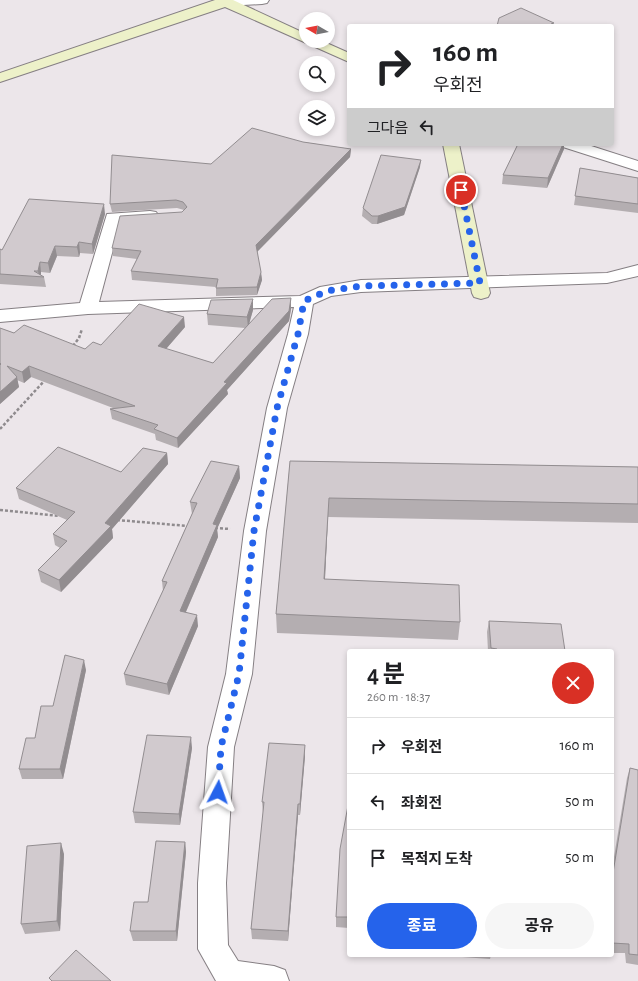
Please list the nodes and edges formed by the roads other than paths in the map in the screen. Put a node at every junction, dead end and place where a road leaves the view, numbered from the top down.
1 (262, 0) edge
2 (224, 1) edge
3 (299, 36) edge
4 (326, 48) edge
5 (347, 57) edge
6 (0, 78) edge
7 (451, 146) edge
8 (575, 146) edge
9 (638, 166) edge
10 (163, 216) edge
11 (638, 270) edge
12 (480, 288) junction
13 (304, 301) junction
14 (88, 308) junction
15 (0, 316) edge
16 (274, 981) edge

1 - 2 street
2 - 3 street
2 - 6 street
4 - 5 street
7 - 12 street
8 - 9 street
10 - 14 street
11 - 12 street
12 - 13 street
13 - 14 street
13 - 16 street
14 - 15 street

